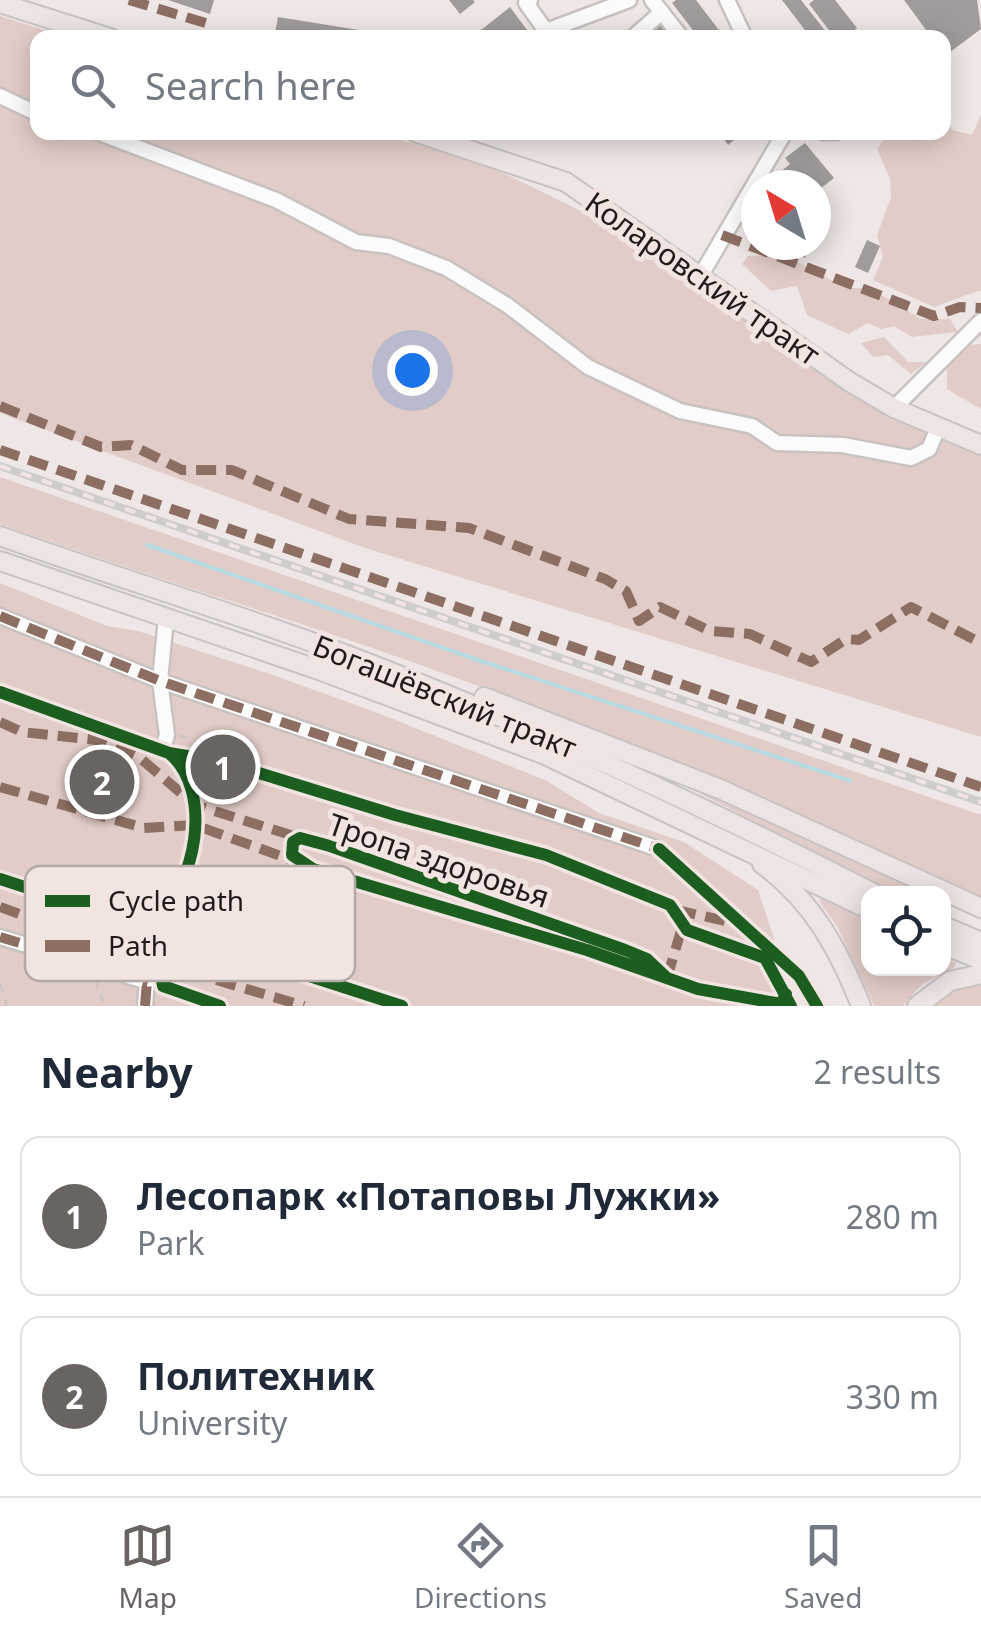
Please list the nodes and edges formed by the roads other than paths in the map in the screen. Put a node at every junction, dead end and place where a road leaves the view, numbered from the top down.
1 (530, 0) edge
2 (629, 0) edge
3 (727, 0) edge
4 (0, 3) edge
5 (657, 6) edge
6 (85, 30) edge
7 (545, 30) edge
8 (549, 30) edge
9 (638, 30) edge
10 (676, 30) edge
11 (741, 30) edge
12 (0, 96) edge
13 (30, 110) edge
14 (118, 140) edge
15 (438, 140) edge
16 (778, 140) edge
17 (765, 170) edge
18 (741, 215) edge
19 (700, 275) junction
20 (981, 321) edge
21 (894, 408) junction
22 (938, 428) junction
23 (981, 445) edge
24 (0, 536) edge
25 (0, 561) edge
26 (0, 616) edge
27 (166, 618) junction
28 (383, 668) junction
29 (160, 681) junction
30 (0, 692) edge
31 (165, 752) junction
32 (697, 825) junction
33 (659, 849) dead end
34 (184, 866) edge
35 (0, 879) edge
36 (25, 887) edge
37 (861, 887) edge
38 (861, 906) edge
39 (981, 908) edge
40 (951, 929) edge
41 (0, 937) edge
42 (981, 942) edge
43 (25, 945) edge
44 (951, 948) edge
45 (981, 960) edge
46 (981, 974) edge
47 (145, 981) edge
48 (148, 982) joint
49 (145, 1006) edge
50 (862, 1006) edge
51 (918, 1006) edge

1 - 7 street
2 - 8 street
3 - 11 street
4 - 6 main road
5 - 9 street
5 - 10 street
12 - 13 street
14 - 22 street
15 - 19 main road, Коларовский тракт
16 - 17 street
18 - 19 street
19 - 21 main road, Коларовский тракт
20 - 21 street
21 - 22 main road, Коларовский тракт
22 - 23 main road, Коларовский тракт
24 - 28 main road, Богашёвский тракт
25 - 27 main road, Богашёвский тракт
26 - 29 street
27 - 29 street
27 - 32 main road, Богашёвский тракт
28 - 37 main road, Богашёвский тракт
28 - 39 main road
29 - 31 street
29 - 33 street
30 - 31 street
31 - 34 street
32 - 38 main road, Богашёвский тракт
32 - 50 main road
35 - 36 street
40 - 42 main road
41 - 43 street
44 - 45 main road
46 - 51 main road
47 - 48 street
48 - 49 street

